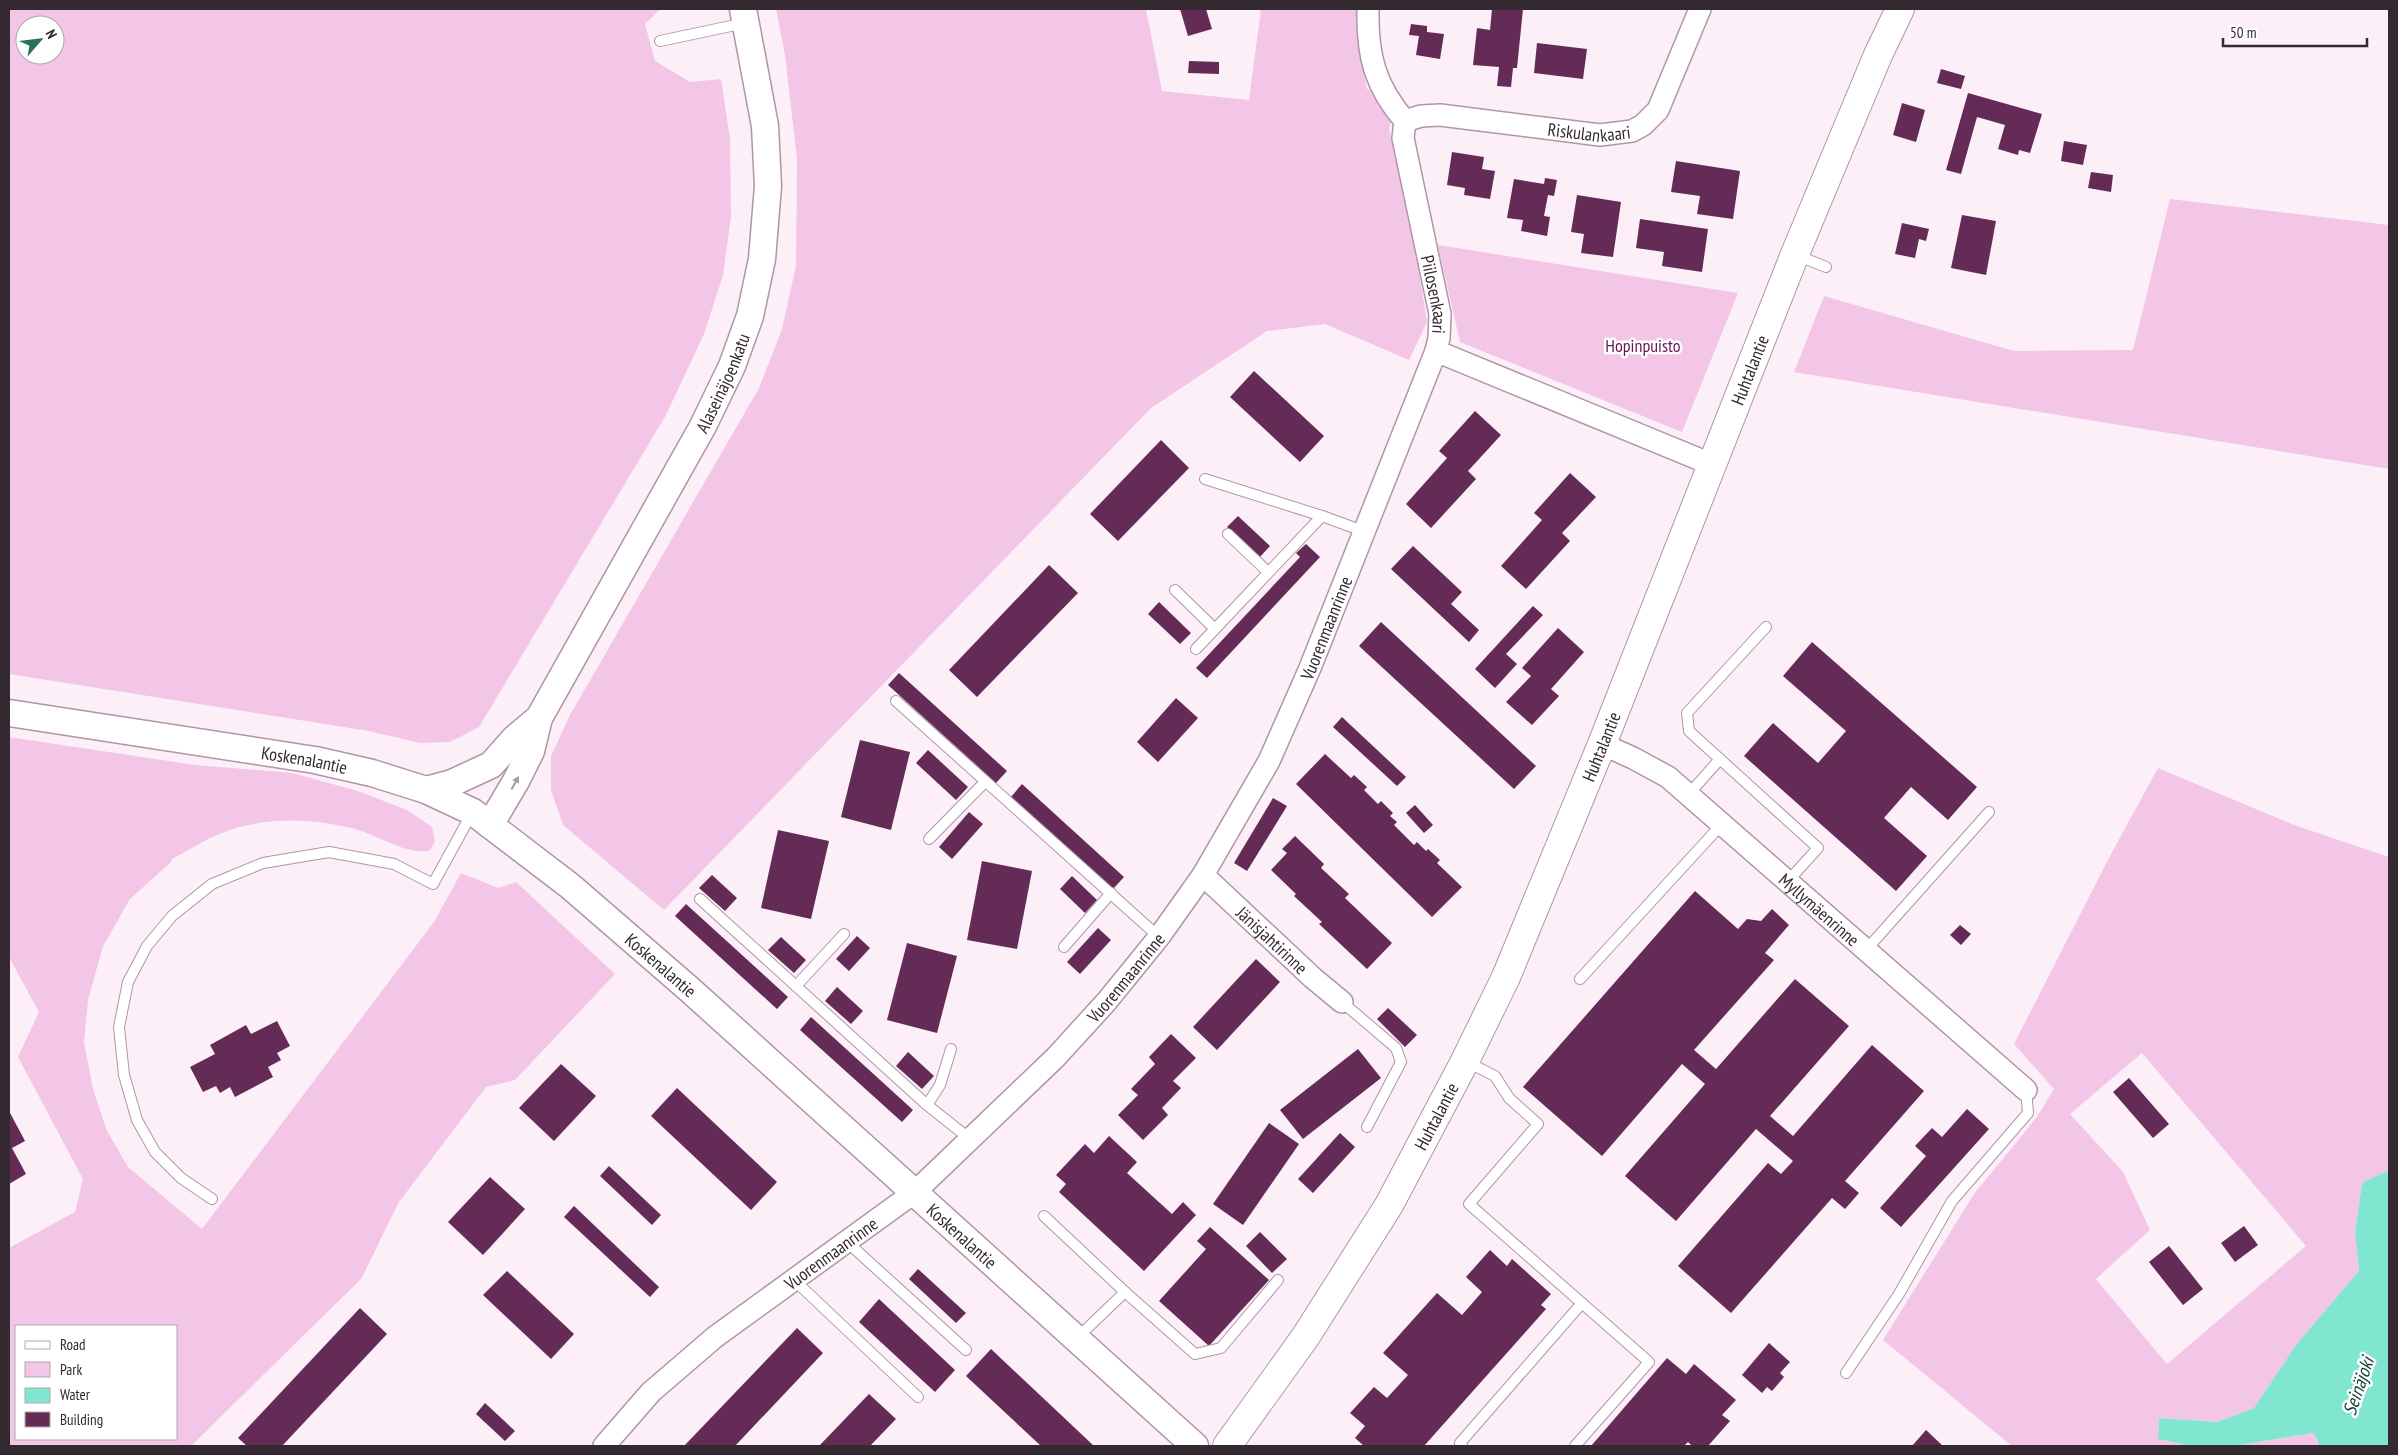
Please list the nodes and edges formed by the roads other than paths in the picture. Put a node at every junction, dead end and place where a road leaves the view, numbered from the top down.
1 (1368, 9) edge
2 (1700, 9) edge
3 (1900, 9) edge
4 (745, 16) edge
5 (660, 41) dead end
6 (1406, 122) junction
7 (1795, 254) junction
8 (1826, 267) dead end
9 (1436, 351) junction
10 (1712, 466) junction
11 (1205, 479) dead end
12 (1322, 516) junction
13 (1364, 531) junction
14 (1228, 534) dead end
15 (1268, 572) junction
16 (1175, 590) dead end
17 (1766, 628) dead end
18 (1215, 629) junction
19 (1196, 649) dead end
20 (896, 701) dead end
21 (9, 713) edge
22 (539, 718) junction
23 (1602, 744) junction
24 (1720, 759) junction
25 (491, 765) junction
26 (985, 782) junction
27 (426, 790) junction
28 (1688, 794) junction
29 (1989, 812) dead end
30 (481, 818) junction
31 (1722, 824) junction
32 (929, 839) dead end
33 (1203, 875) junction
34 (1788, 882) junction
35 (1111, 893) junction
36 (700, 899) dead end
37 (844, 934) dead end
38 (1159, 937) junction
39 (1064, 947) dead end
40 (1866, 950) junction
41 (1580, 979) dead end
42 (796, 986) junction
43 (1342, 1002) joint
44 (951, 1049) dead end
45 (1465, 1061) junction
46 (2026, 1090) joint
47 (927, 1106) junction
48 (1367, 1127) dead end
49 (970, 1139) junction
50 (915, 1192) junction
51 (212, 1199) dead end
52 (1044, 1216) dead end
53 (846, 1241) junction
54 (793, 1279) junction
55 (1278, 1280) dead end
56 (1125, 1292) junction
57 (1582, 1303) junction
58 (1077, 1338) junction
59 (966, 1350) dead end
60 (1846, 1373) dead end
61 (918, 1397) dead end
62 (604, 1446) edge
63 (1195, 1446) edge
64 (1226, 1446) edge
65 (1462, 1446) edge
66 (1575, 1446) edge

1 - 6 street
2 - 6 street, Riskulankaari
3 - 7 main road, Huhtalantie
4 - 5 lane
4 - 22 street, Alaseinäjoenkatu
6 - 9 street, Piilosenkaari
7 - 8 lane
7 - 10 main road, Huhtalantie
9 - 10 street, Piilosenkaari
9 - 13 street, Vuorenmaanrinne
10 - 23 main road, Huhtalantie
11 - 12 lane
12 - 13 lane
12 - 15 lane
13 - 33 street, Vuorenmaanrinne
14 - 15 lane
15 - 18 lane
16 - 18 lane
17 - 24 lane
18 - 19 lane
20 - 26 lane
21 - 27 street, Koskenalantie
22 - 25 street, Alaseinäjoenkatu
30 -> 22 street, Alaseinäjoenkatu
23 - 28 street, Myllymäenrinne
23 - 45 main road, Huhtalantie
24 - 28 lane
24 - 34 lane
25 - 27 street, Alaseinäjoenkatu
25 - 30 street, Alaseinäjoenkatu
26 - 32 lane
26 - 35 lane
27 - 30 street, Koskenalantie
28 - 31 street, Myllymäenrinne
29 - 40 lane
30 - 50 street, Koskenalantie
30 - 51 lane
31 - 34 street, Myllymäenrinne
31 - 41 lane
33 - 38 street, Vuorenmaanrinne
33 - 43 street, Jänisjahtirinne
34 - 40 street, Myllymäenrinne
35 - 38 lane
35 - 39 lane
36 - 42 lane
37 - 42 lane
38 - 49 street, Vuorenmaanrinne
40 - 46 street, Myllymäenrinne
42 - 47 lane
43 - 48 lane
44 - 47 lane
45 - 57 lane
45 - 64 main road, Huhtalantie
46 - 60 lane
47 - 49 lane
49 - 50 street, Vuorenmaanrinne
50 - 53 street, Vuorenmaanrinne
50 - 58 street, Koskenalantie
52 - 56 lane
53 - 54 street, Vuorenmaanrinne
53 - 59 lane
54 - 61 lane
54 - 62 street, Vuorenmaanrinne
55 - 56 lane
56 - 58 lane
57 - 65 lane
57 - 66 lane
58 - 63 street, Koskenalantie

